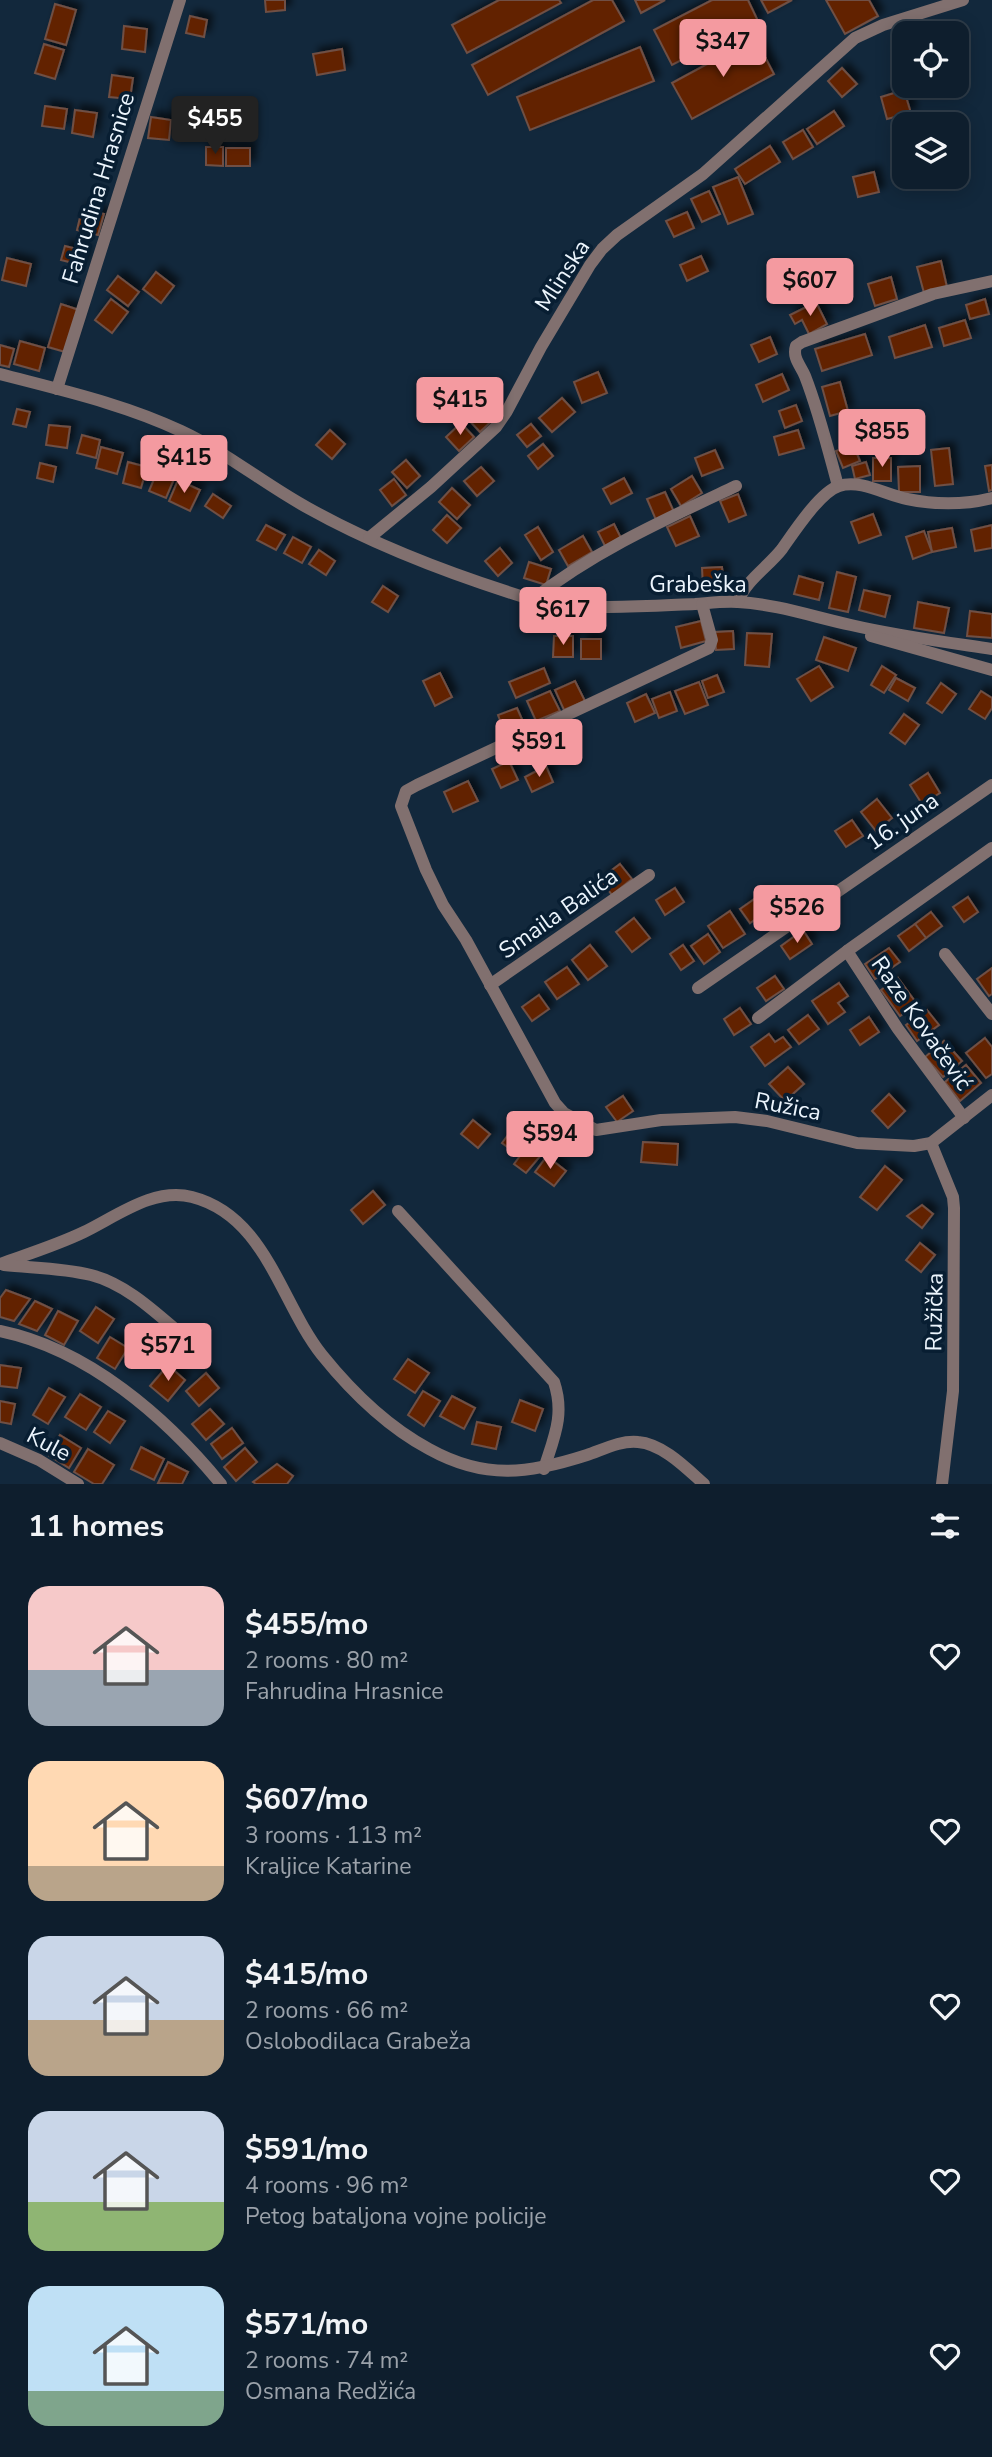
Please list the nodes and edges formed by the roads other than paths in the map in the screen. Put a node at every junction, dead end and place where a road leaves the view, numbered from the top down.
1 (180, 0) edge
2 (963, 0) edge
3 (992, 281) edge
4 (0, 374) edge
5 (57, 389) junction
6 (736, 486) dead end
7 (838, 486) junction
8 (992, 498) edge
9 (369, 538) junction
10 (532, 600) junction
11 (738, 602) junction
12 (702, 604) junction
13 (853, 626) junction
14 (992, 649) edge
15 (992, 670) edge
16 (992, 785) edge
17 (992, 848) edge
18 (649, 875) dead end
19 (847, 951) junction
20 (945, 954) dead end
21 (491, 985) junction
22 (698, 989) dead end
23 (992, 1014) edge
24 (758, 1018) dead end
25 (992, 1096) edge
26 (964, 1118) junction
27 (931, 1143) junction
28 (398, 1212) dead end
29 (0, 1264) edge
30 (0, 1331) edge
31 (182, 1335) dead end
32 (0, 1443) edge
33 (544, 1469) junction
34 (78, 1484) edge
35 (221, 1484) edge
36 (704, 1484) edge
37 (942, 1484) edge

1 - 5 street, Fahrudina Hrasnice
2 - 9 street, Mlinska
3 - 7 street
4 - 5 street, Grabeška
5 - 9 street, Grabeška
6 - 10 street
7 - 8 street
7 - 11 street
9 - 10 street, Grabeška
10 - 12 street, Grabeška
11 - 12 street, Grabeška
11 - 13 street, Grabeška
12 - 21 street
13 - 14 street, Grabeška
13 - 15 street
16 - 22 street, 16. juna
17 - 19 street
18 - 21 street, Smaila Balića
19 - 24 street
19 - 26 street, Raze Kovačević
20 - 23 street
21 - 27 street, Ružica
25 - 26 street
26 - 27 street
27 - 37 street, Ružička
28 - 33 street
29 - 31 street
29 - 33 street
30 - 35 street
32 - 34 street, Kule
33 - 36 street

